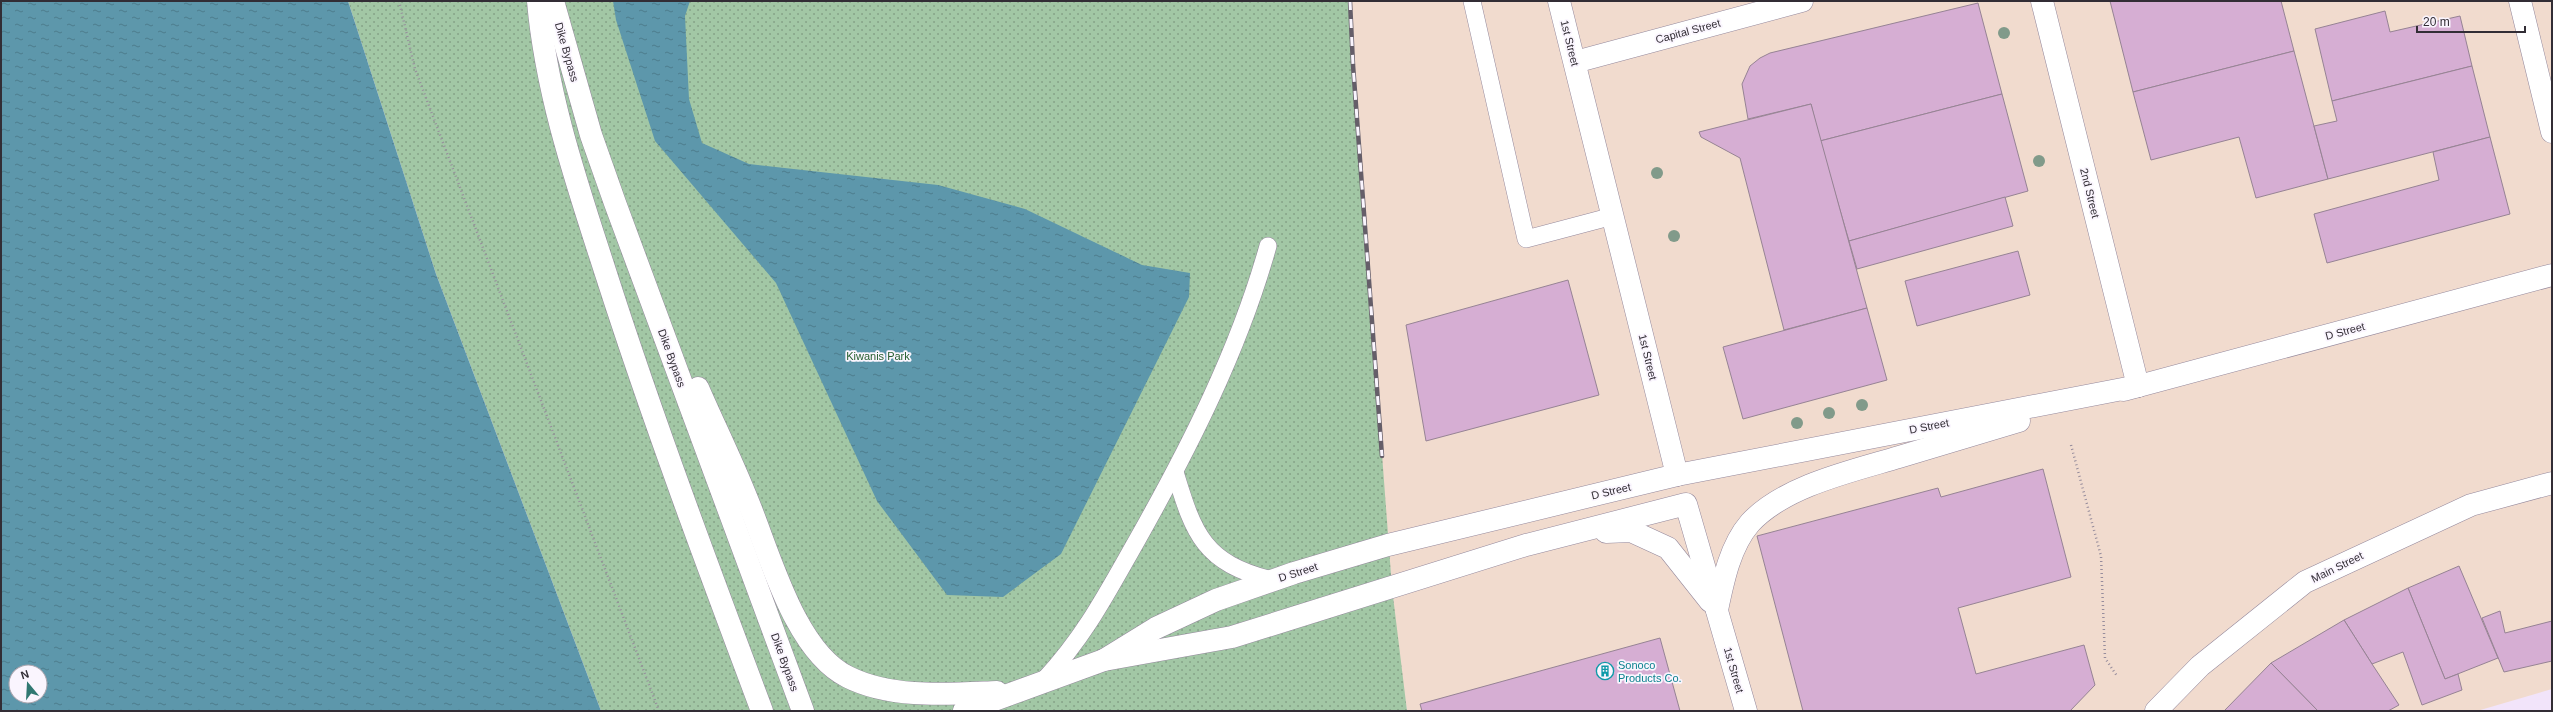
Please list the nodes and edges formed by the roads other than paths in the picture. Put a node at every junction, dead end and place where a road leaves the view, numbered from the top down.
1 (538, 1) edge
2 (553, 1) edge
3 (1472, 1) edge
4 (1559, 1) edge
5 (1802, 1) edge
6 (2042, 1) edge
7 (2520, 1) edge
8 (1574, 62) junction
9 (2552, 132) edge
10 (615, 203) junction
11 (1613, 216) junction
12 (1268, 246) dead end
13 (2552, 275) edge
14 (2138, 386) junction
15 (1175, 472) junction
16 (1677, 475) junction
17 (2552, 483) edge
18 (1686, 504) junction
19 (1566, 534) junction
20 (1272, 580) junction
21 (1717, 610) junction
22 (1104, 660) junction
23 (1044, 680) junction
24 (1014, 692) junction
25 (762, 711) edge
26 (803, 711) edge
27 (964, 711) edge
28 (988, 711) edge
29 (1746, 711) edge
30 (2156, 711) edge

1 - 25 main road, Dike Bypass
2 - 10 main road, Dike Bypass
3 - 11 lane
4 - 8 main road, 1st Street
5 - 8 main road, Capital Street
6 - 14 main road, 2nd Street
7 - 9 main road
8 - 11 main road, 1st Street
10 - 24 main road
10 - 26 main road, Dike Bypass
11 - 16 main road, 1st Street
12 - 15 lane
13 - 14 main road, D Street
14 - 16 main road, D Street
14 - 21 main road, D Street
15 - 20 lane
15 - 23 lane
16 - 18 main road, 1st Street
16 - 20 main road, D Street
17 - 30 main road, Main Street
18 - 19 main road, D Street
18 - 21 main road, 1st Street
19 - 21 main road
19 - 22 main road, D Street
20 - 22 main road, D Street
21 - 29 main road, 1st Street
22 - 23 main road, D Street
23 - 24 main road, D Street
24 - 27 main road, D Street
24 - 28 main road

